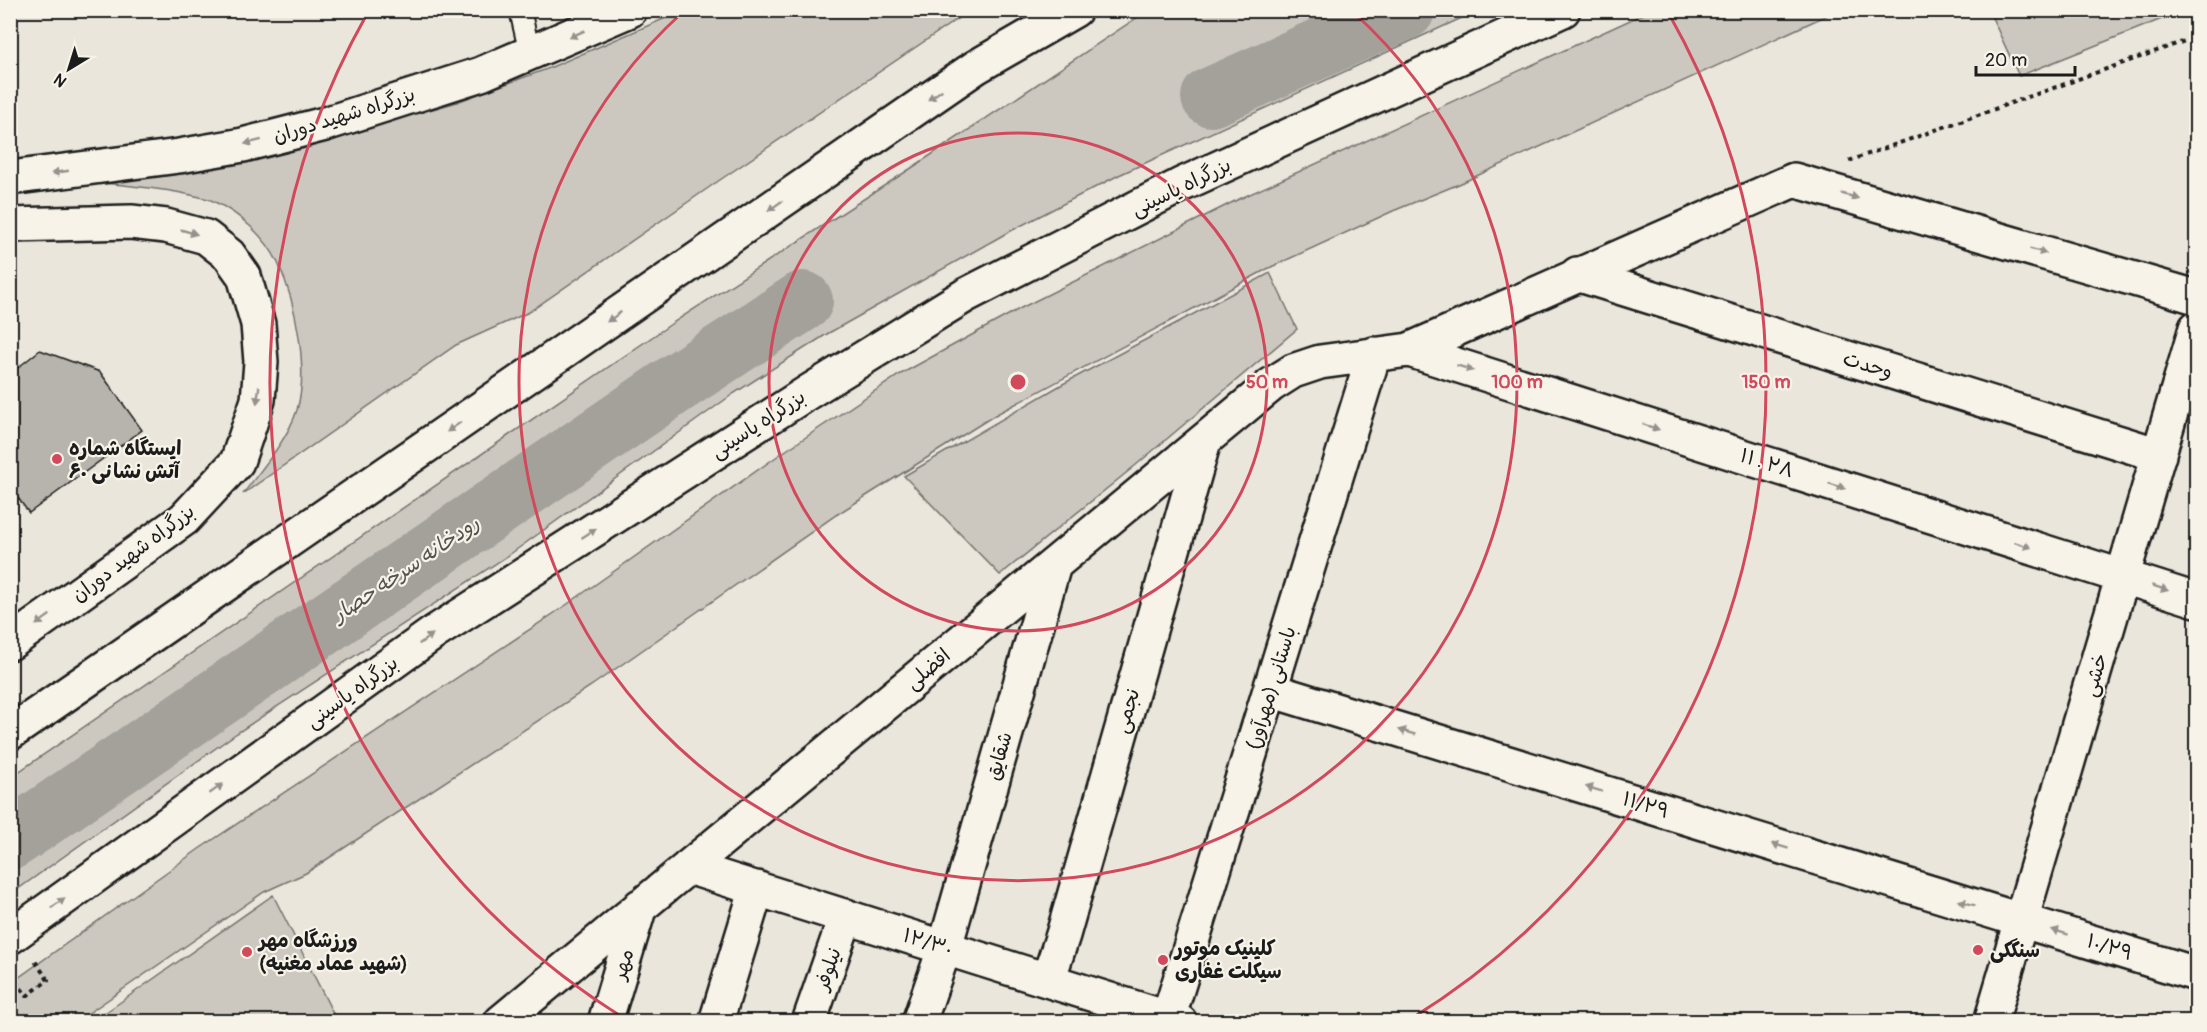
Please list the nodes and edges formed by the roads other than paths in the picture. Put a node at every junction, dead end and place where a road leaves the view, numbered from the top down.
1 (520, 10) edge
2 (630, 10) edge
3 (1031, 10) edge
4 (1075, 10) edge
5 (1563, 10) edge
6 (530, 54) junction
7 (976, 67) junction
8 (10, 178) edge
9 (10, 225) edge
10 (1577, 274) junction
11 (2196, 297) edge
12 (2196, 328) edge
13 (1409, 350) junction
14 (1374, 354) junction
15 (1204, 441) junction
16 (2159, 455) junction
17 (1053, 565) junction
18 (2124, 577) junction
19 (2196, 600) edge
20 (10, 643) edge
21 (1270, 690) junction
22 (10, 733) edge
23 (688, 867) junction
24 (757, 888) junction
25 (640, 906) junction
26 (846, 916) junction
27 (2023, 921) junction
28 (10, 937) edge
29 (945, 947) junction
30 (2196, 974) edge
31 (1048, 980) junction
32 (1172, 1020) edge
33 (501, 1022) edge
34 (605, 1022) edge
35 (716, 1022) edge
36 (809, 1022) edge
37 (919, 1022) edge
38 (1991, 1022) edge

1 - 6 lane
2 -> 6 main road, بزرگراه شهید دوران
3 - 7 main road
4 - 7 main road
28 -> 5 main road, بزرگراه یاسینی
6 -> 8 main road, بزرگراه شهید دوران
7 -> 22 main road
9 -> 20 main road, بزرگراه شهید دوران
10 -> 11 main road
10 - 13 main road
10 - 16 main road, وحدت
12 - 16 main road, خشی
13 - 14 main road, افضلی
13 -> 18 main road, ۱۱ . ۲۸
14 - 15 main road, افضلی
14 - 21 main road, باستانی (مهرآور)
15 - 17 main road, افضلی
15 - 31 main road, نجمی
16 - 18 main road, خشی
17 - 23 main road, افضلی
17 - 29 main road, شقایق
18 -> 19 main road, ۱۱ . ۲۸
18 - 27 main road, خشی
27 -> 21 main road, ۱۱/۲۹
21 - 32 main road, باستانی (مهرآور)
23 - 24 main road, ۱۲/۳۰
23 - 25 main road, افضلی
24 - 26 main road, ۱۲/۳۰
24 - 35 main road
25 - 33 main road, افضلی
25 - 34 main road, مهر
26 - 29 main road, ۱۲/۳۰
26 - 36 main road, نیلوفر
30 -> 27 main road, ۱۰/۲۹
27 - 38 main road, خشی
29 - 31 main road, ۱۲/۳۰
29 - 37 main road, شقایق
31 - 32 main road, ۱۲/۳۰

